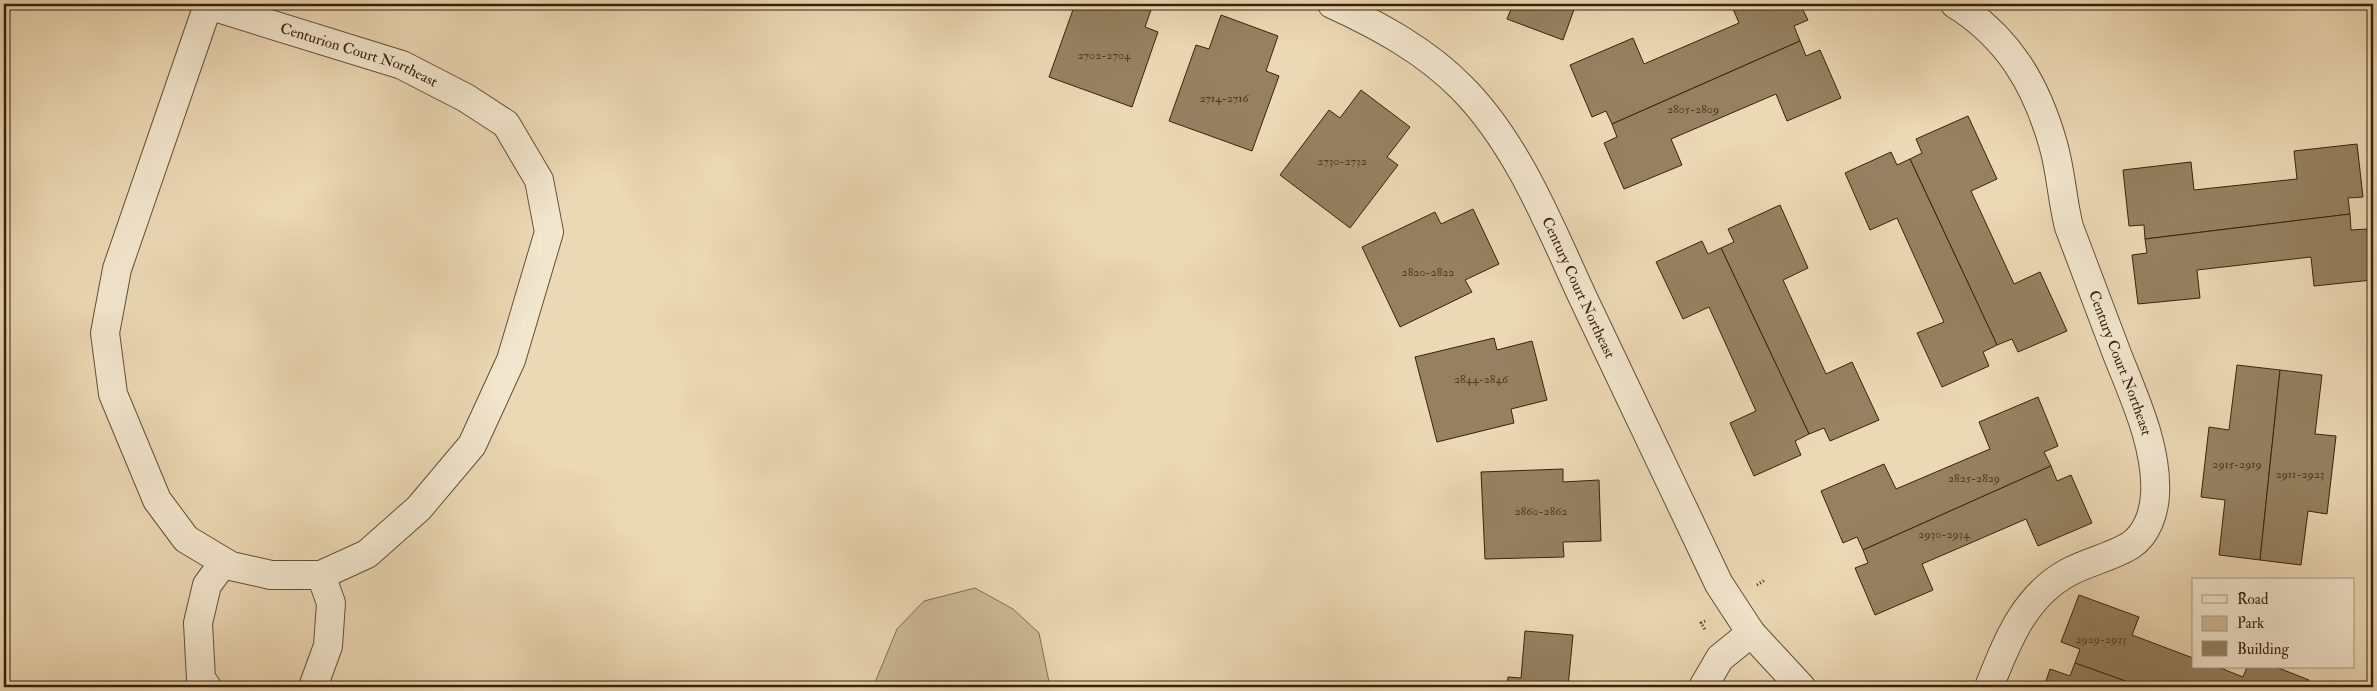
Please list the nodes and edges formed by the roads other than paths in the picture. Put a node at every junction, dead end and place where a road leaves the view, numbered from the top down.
1 (208, 4) edge
2 (1332, 4) edge
3 (1955, 4) edge
4 (224, 562) junction
5 (321, 575) junction
6 (1751, 633) junction
7 (207, 687) edge
8 (313, 687) edge
9 (1703, 687) edge
10 (1800, 687) edge
11 (1989, 687) edge

1 - 4 street, Centurion Court Northeast
1 - 5 street, Centurion Court Northeast
2 - 6 street, Century Court Northeast
3 - 11 street, Century Court Northeast
4 - 5 street, Centurion Court Northeast
4 - 7 street
5 - 8 street
6 - 9 street
6 - 10 street, Century Court Northeast

